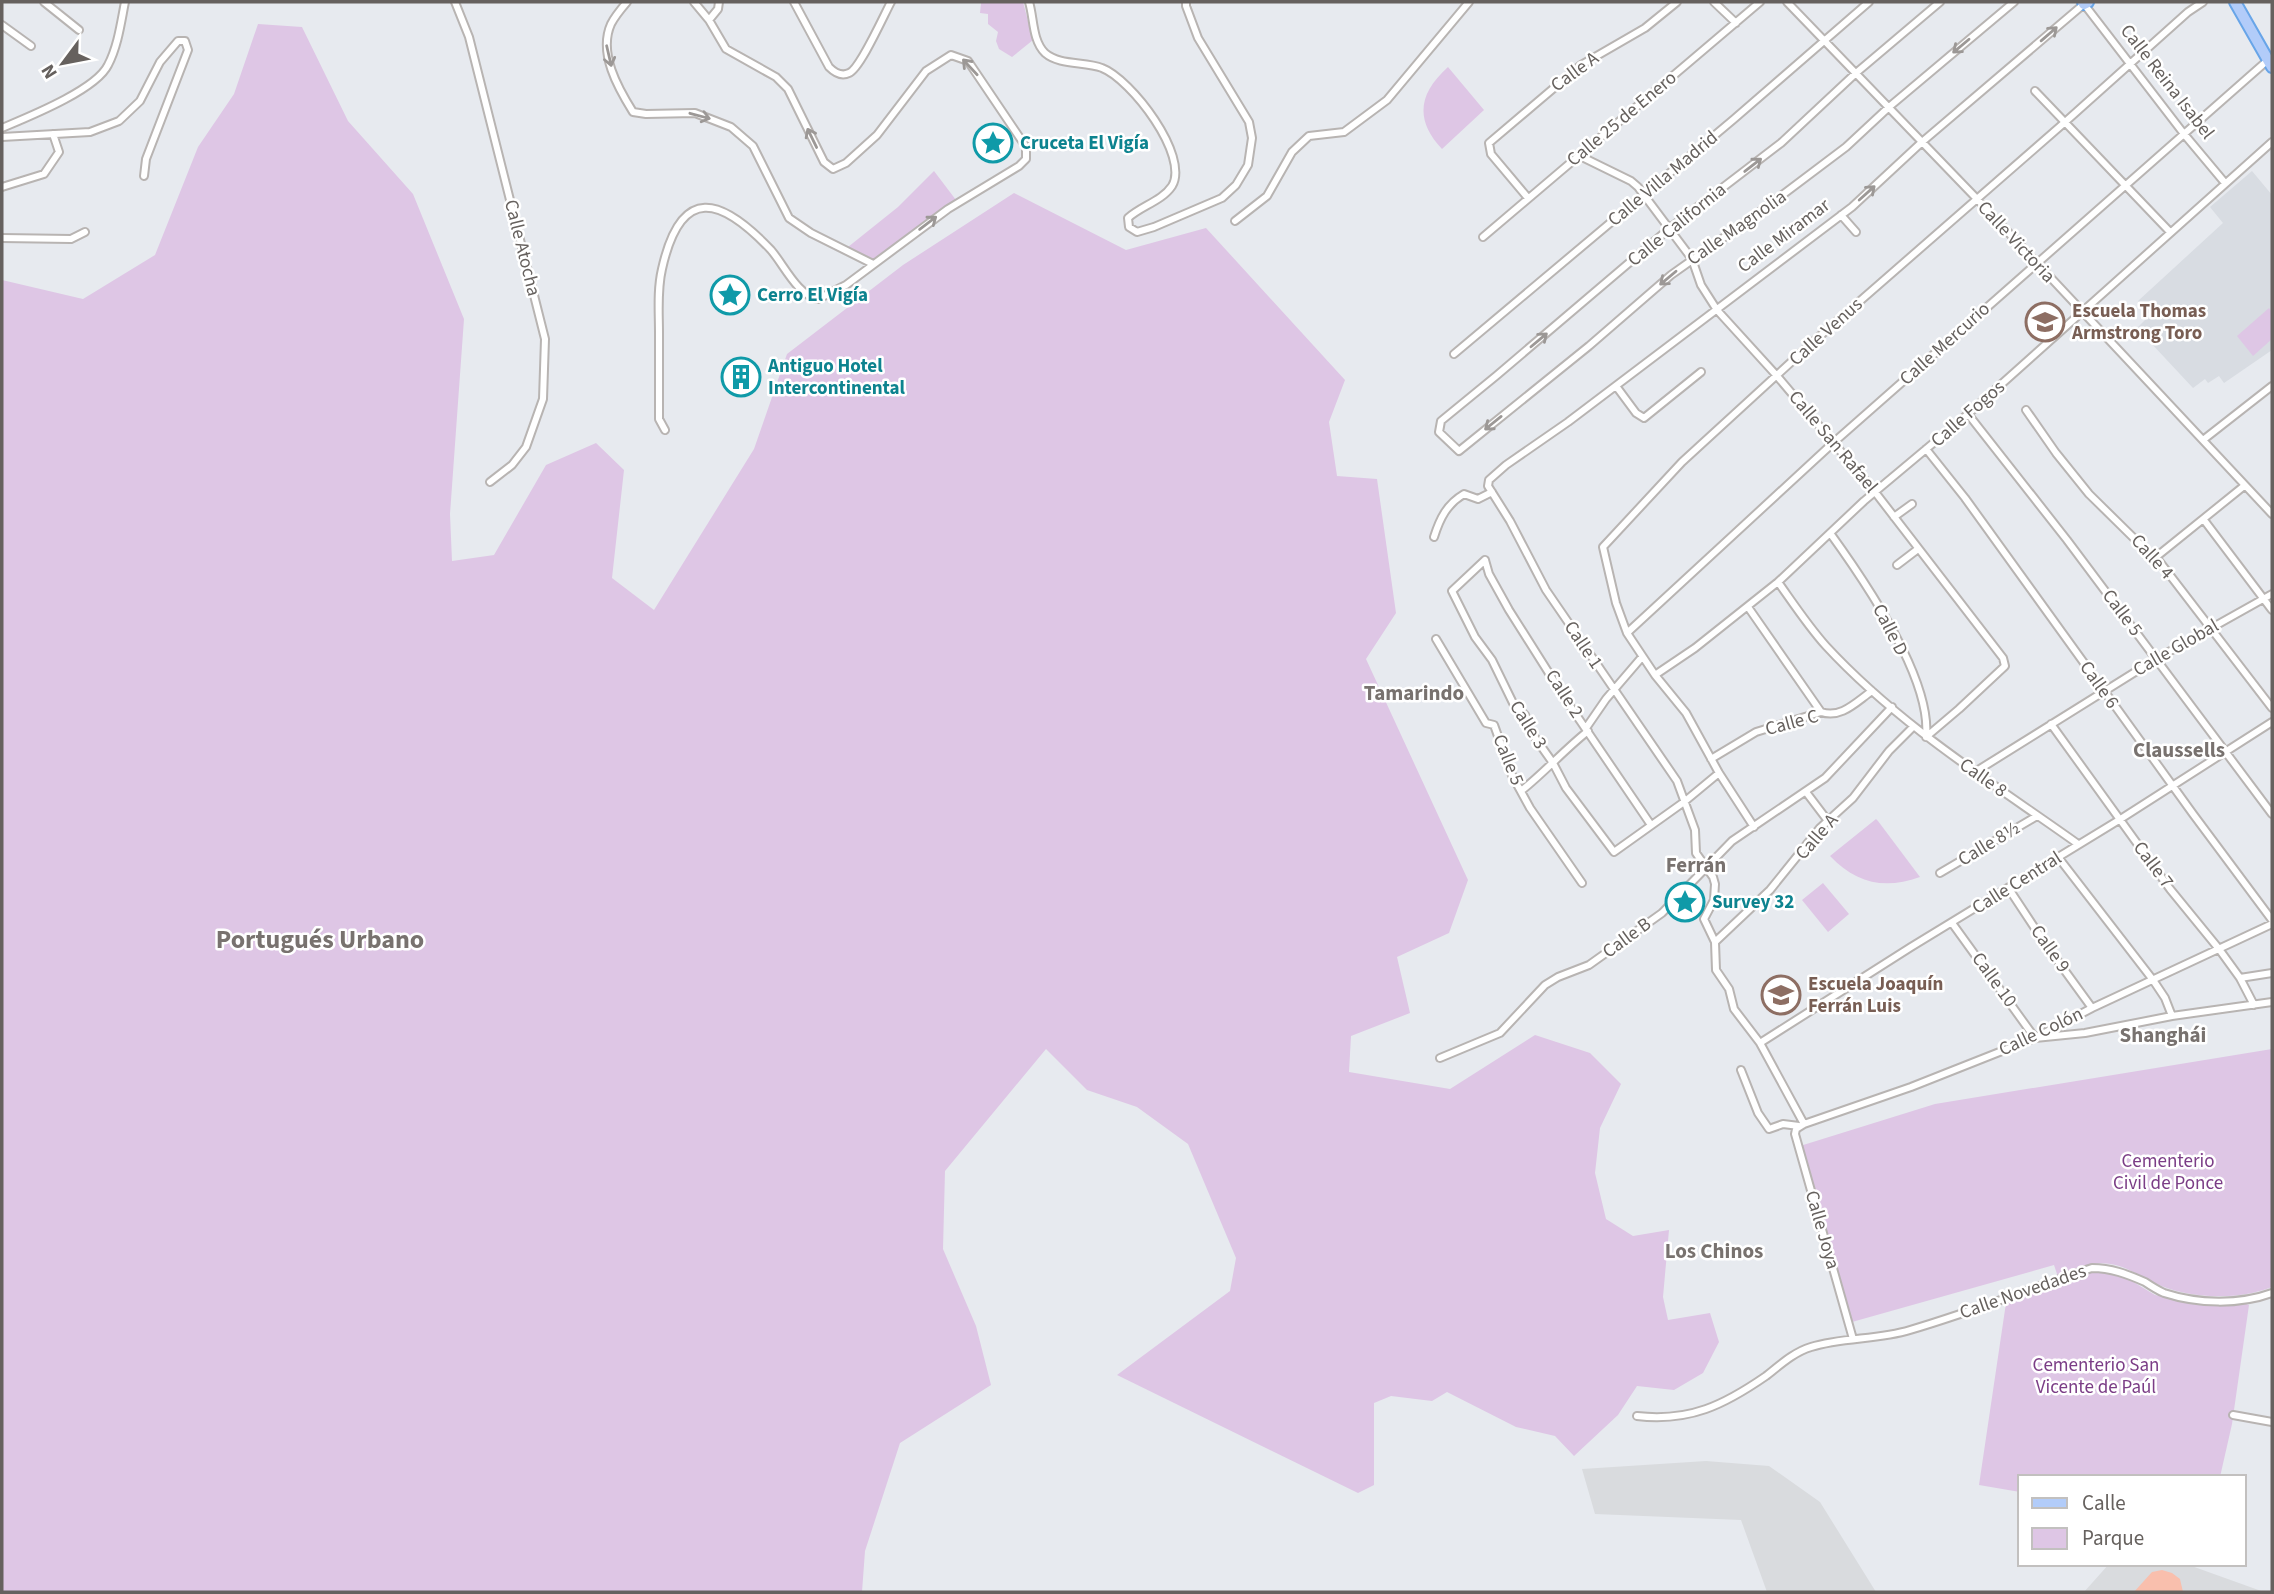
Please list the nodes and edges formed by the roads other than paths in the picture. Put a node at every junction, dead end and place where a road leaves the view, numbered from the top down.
1 (44, 2) edge
2 (125, 2) edge
3 (455, 2) edge
4 (627, 2) edge
5 (694, 2) edge
6 (719, 2) edge
7 (794, 2) edge
8 (891, 2) edge
9 (1029, 2) edge
10 (1184, 2) edge
11 (1469, 2) edge
12 (1676, 2) edge
13 (1714, 2) edge
14 (1760, 2) edge
15 (1787, 2) edge
16 (1869, 2) edge
17 (1940, 2) edge
18 (2014, 2) edge
19 (2203, 2) edge
20 (2235, 2) edge
21 (2085, 3) edge
22 (709, 20) junction
23 (1736, 23) junction
24 (2, 24) edge
25 (79, 30) dead end
26 (1824, 40) junction
27 (31, 46) dead end
28 (2129, 63) junction
29 (2270, 63) edge
30 (1856, 74) junction
31 (2035, 91) dead end
32 (1889, 107) junction
33 (2064, 123) junction
34 (2, 128) edge
35 (53, 134) junction
36 (2184, 134) junction
37 (2, 137) edge
38 (1923, 142) junction
39 (2272, 142) edge
40 (1580, 156) junction
41 (144, 176) dead end
42 (2225, 183) junction
43 (2125, 184) junction
44 (2, 187) edge
45 (1644, 195) junction
46 (1528, 198) junction
47 (1977, 199) junction
48 (1841, 215) junction
49 (1235, 221) dead end
50 (1670, 228) junction
51 (85, 232) dead end
52 (1856, 232) dead end
53 (2170, 232) junction
54 (1483, 237) dead end
55 (2, 238) edge
56 (1692, 259) junction
57 (2036, 262) junction
58 (873, 264) junction
59 (1717, 310) junction
60 (2081, 312) junction
61 (1454, 354) dead end
62 (1701, 372) dead end
63 (1777, 376) junction
64 (1616, 386) junction
65 (2271, 389) edge
66 (2026, 410) dead end
67 (1968, 414) junction
68 (665, 430) dead end
69 (2203, 439) junction
70 (1833, 443) junction
71 (1926, 449) junction
72 (1459, 451) joint
73 (490, 482) dead end
74 (1488, 483) joint
75 (2244, 486) junction
76 (1492, 492) junction
77 (1875, 492) junction
78 (1912, 504) dead end
79 (2272, 514) edge
80 (1894, 517) junction
81 (2204, 520) junction
82 (1830, 533) junction
83 (1434, 537) dead end
84 (1918, 549) junction
85 (2156, 557) junction
86 (1485, 560) joint
87 (1897, 565) dead end
88 (1777, 582) junction
89 (2272, 594) edge
90 (2264, 599) junction
91 (1748, 607) junction
92 (2272, 610) edge
93 (2210, 627) junction
94 (1627, 633) junction
95 (1436, 639) dead end
96 (1642, 657) junction
97 (2156, 659) junction
98 (1655, 675) junction
99 (1614, 690) junction
100 (2103, 691) junction
101 (1875, 693) junction
102 (1892, 708) junction
103 (2272, 708) edge
104 (1821, 712) junction
105 (2272, 722) edge
106 (2051, 724) junction
107 (1913, 727) junction
108 (1587, 730) junction
109 (1926, 737) junction
110 (2226, 751) junction
111 (1711, 759) junction
112 (1553, 762) junction
113 (1975, 772) junction
114 (1719, 773) junction
115 (2172, 786) junction
116 (1521, 792) junction
117 (1806, 792) junction
118 (1684, 802) junction
119 (2272, 814) edge
120 (2037, 816) junction
121 (2119, 820) junction
122 (1828, 821) junction
123 (1651, 825) junction
124 (1754, 827) junction
125 (2078, 844) junction
126 (2058, 857) junction
127 (1706, 866) junction
128 (1940, 873) dead end
129 (1582, 883) dead end
130 (2009, 889) junction
131 (2272, 922) edge
132 (1952, 923) junction
133 (1715, 942) junction
134 (2219, 949) junction
135 (2272, 973) edge
136 (2240, 978) junction
137 (2153, 980) junction
138 (2272, 1002) edge
139 (2254, 1005) junction
140 (2092, 1008) junction
141 (2172, 1016) junction
142 (2035, 1038) junction
143 (1760, 1043) junction
144 (1440, 1058) dead end
145 (1741, 1070) dead end
146 (1802, 1125) junction
147 (2272, 1293) edge
148 (1853, 1339) junction
149 (2233, 1415) dead end
150 (1637, 1416) dead end
151 (2272, 1422) edge

1 - 25 street
2 - 34 street
3 - 73 street, Calle Atocha
4 -> 58 street
5 - 22 street
6 - 22 street
7 - 8 street
9 - 10 street
11 - 49 street
12 - 46 street, Calle A
13 - 23 street
14 - 23 street, Calle 25 de Enero
15 - 26 street, Calle Victoria
16 - 26 street, Calle Villa Madrid
17 - 30 street, Calle California
18 -> 32 street, Calle Magnolia
19 - 28 street
20 - 29 main road
21 - 28 street, Calle Reina Isabel
38 -> 21 street, Calle Miramar
58 -> 22 street
23 - 40 street, Calle 25 de Enero
24 - 27 street
26 - 30 street, Calle Victoria
26 - 45 street, Calle Villa Madrid
28 - 33 street, Calle Venus
28 - 36 street, Calle Reina Isabel
29 - 36 street, Calle Mercurio
30 - 32 street, Calle Victoria
50 -> 30 street, Calle California
31 - 33 street
32 - 38 street, Calle Victoria
32 - 56 street, Calle Magnolia
33 - 43 street
33 - 47 street, Calle Venus
35 - 37 street
35 - 41 street
35 - 44 street
36 - 42 street, Calle Reina Isabel
36 - 43 street, Calle Mercurio
38 - 47 street, Calle Victoria
48 -> 38 street, Calle Miramar
39 - 42 street, Calle Fogos
40 - 45 street, Calle San Rafael
40 - 46 street, Calle 25 de Enero
42 - 53 street, Calle Fogos
43 - 53 street
43 - 57 street, Calle Mercurio
45 - 50 street, Calle San Rafael
45 - 61 street, Calle Villa Madrid
46 - 54 street, Calle 25 de Enero
47 - 57 street, Calle Victoria
47 - 63 street, Calle Venus
48 - 52 street
48 - 59 street, Calle Miramar
50 - 56 street, Calle San Rafael
72 -> 50 street, Calle California
51 - 55 street
53 - 60 street, Calle Fogos
56 - 59 street, Calle San Rafael
56 -> 72 street, Calle Magnolia
57 - 60 street, Calle Victoria
57 - 70 street, Calle Mercurio
58 - 68 street
59 - 63 street, Calle San Rafael
59 - 64 street, Calle Miramar
60 - 67 street, Calle Fogos
60 - 69 street, Calle Victoria
62 - 64 street
63 - 70 street, Calle San Rafael
63 - 94 street, Calle Venus
64 - 74 street, Calle Miramar
65 - 69 street
66 - 85 street, Calle 4
67 - 71 street, Calle Fogos
67 - 97 street, Calle 5
69 - 75 street, Calle Victoria
70 - 77 street, Calle San Rafael
70 - 94 street, Calle Mercurio
71 - 77 street, Calle Fogos
71 - 100 street, Calle 6
74 - 76 street, Calle 1
75 - 79 street, Calle Victoria
75 - 81 street
76 - 83 street
76 - 99 street, Calle 1
77 - 80 street, Calle San Rafael
77 - 82 street, Calle Fogos
78 - 80 street
80 - 84 street, Calle San Rafael
81 - 85 street
81 - 90 street
82 - 88 street, Calle Fogos
82 - 109 street, Calle D
84 - 87 street
84 - 109 street, Calle San Rafael
85 - 93 street, Calle 4
86 - 108 street, Calle 2
86 - 112 street, Calle 3
88 - 91 street, Calle Fogos
88 - 101 street
89 - 90 street, Calle Global
90 - 92 street
90 - 93 street, Calle Global
91 - 98 street, Calle Fogos
91 - 104 street
93 - 97 street, Calle Global
93 - 103 street, Calle 4
94 - 96 street
95 - 116 street, Calle 5
96 - 98 street
96 - 99 street
97 - 100 street, Calle Global
97 - 110 street, Calle 5
98 - 111 street
99 - 108 street
99 - 118 street, Calle 1
100 - 106 street, Calle Global
100 - 115 street, Calle 6
101 - 102 street, Calle 8
101 - 104 street, Calle C
102 - 107 street, Calle 8
102 - 117 street, Calle B
104 - 111 street, Calle C
105 - 110 street, Calle Central
106 - 113 street, Calle Global
106 - 121 street, Calle 7
107 - 109 street, Calle 8
107 - 122 street, Calle A
108 - 112 street
108 - 123 street, Calle 2
109 - 113 street, Calle 8
110 - 115 street, Calle Central
110 - 119 street, Calle 5
111 - 114 street
112 - 116 street
112 - 123 street, Calle 3
113 - 120 street, Calle 8
114 - 118 street
114 - 124 street
115 - 121 street, Calle Central
115 - 131 street, Calle 6
116 - 129 street, Calle 5
117 - 122 street
117 - 124 street, Calle B
118 - 123 street
118 - 127 street, Calle 1
120 - 125 street, Calle 8
120 - 128 street, Calle 8½
121 - 125 street, Calle Central
121 - 134 street, Calle 7
122 - 133 street, Calle A
124 - 127 street, Calle B
125 - 126 street, Calle Central
126 - 130 street, Calle Central
126 - 137 street
127 - 133 street, Calle 1
127 - 144 street, Calle B
130 - 132 street, Calle Central
130 - 140 street, Calle 9
131 - 134 street, Calle Colón
132 - 142 street, Calle 10
132 - 143 street, Calle Central
133 - 143 street
134 - 136 street, Calle 7
134 - 137 street, Calle Colón
135 - 136 street
136 - 139 street, Calle 7
137 - 140 street, Calle Colón
137 - 141 street
138 - 139 street
139 - 141 street
140 - 142 street, Calle Colón
141 - 142 street
142 - 146 street, Calle Colón
143 - 146 street
145 - 146 street, Calle Colón
146 - 148 street, Calle Joya
147 - 148 street, Calle Novedades
148 - 150 street, Calle Novedades
149 - 151 street

